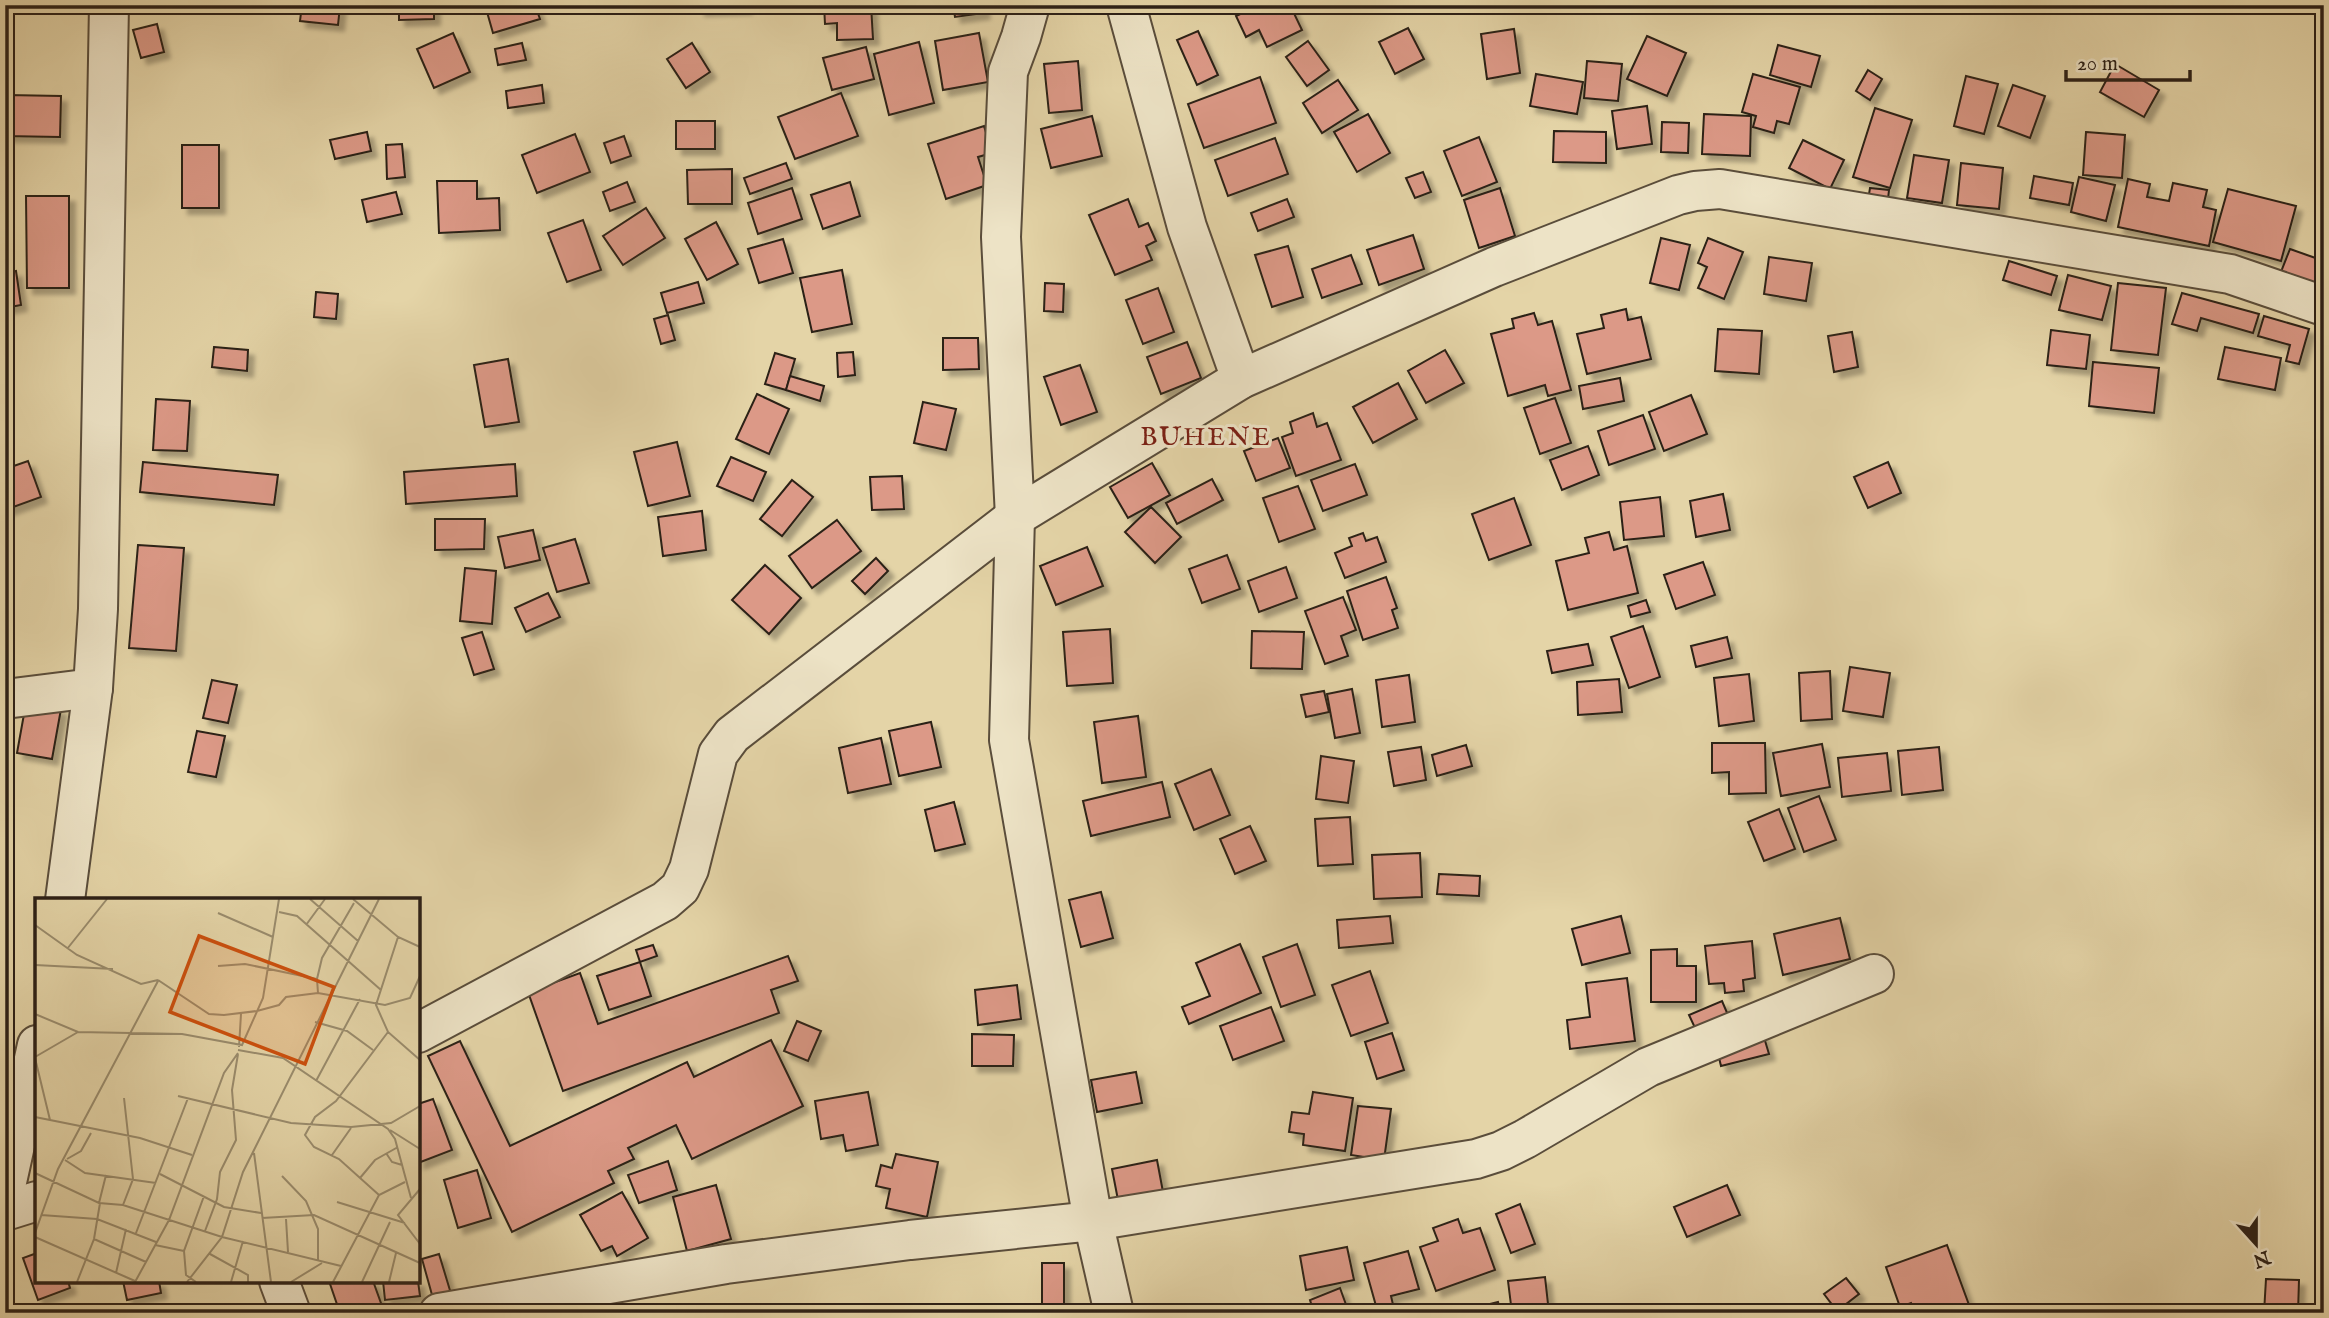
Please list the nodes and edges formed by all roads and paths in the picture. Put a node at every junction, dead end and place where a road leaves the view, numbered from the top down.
1 (109, 5) edge
2 (1030, 5) edge
3 (1126, 5) edge
4 (2324, 306) edge
5 (1241, 379) junction
6 (1015, 517) junction
7 (93, 688) junction
8 (5, 699) edge
9 (65, 898) edge
10 (1874, 974) dead end
11 (420, 1031) edge
12 (35, 1054) edge
13 (5, 1191) edge
14 (35, 1202) edge
15 (5, 1211) edge
16 (1093, 1221) junction
17 (280, 1283) edge
18 (290, 1313) edge
19 (439, 1313) edge
20 (1114, 1313) edge

1 - 7 street
2 - 6 street
3 - 5 street
4 - 5 street
5 - 6 street
6 - 11 street
6 - 16 street
7 - 8 street
7 - 9 street
10 - 16 street
12 - 13 street
14 - 15 street
16 - 19 street
16 - 20 street
17 - 18 street

